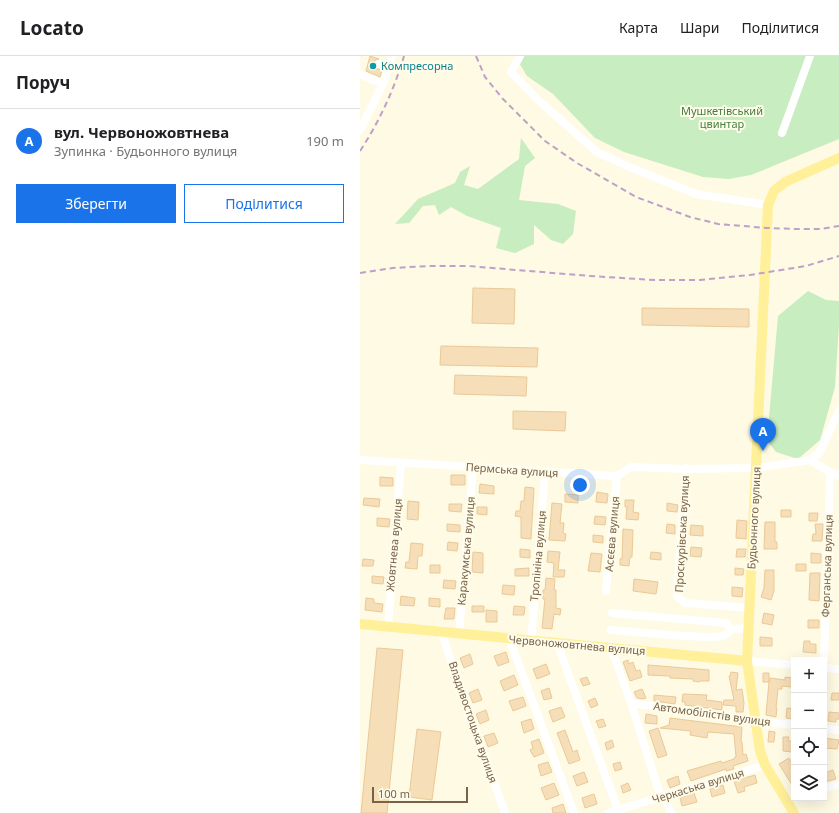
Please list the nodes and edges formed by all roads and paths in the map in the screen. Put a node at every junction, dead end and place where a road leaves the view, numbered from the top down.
1 (392, 56) edge
2 (520, 56) edge
3 (810, 56) edge
4 (379, 64) dead end
5 (390, 67) junction
6 (360, 74) edge
7 (384, 84) junction
8 (360, 130) edge
9 (782, 133) dead end
10 (839, 158) edge
11 (768, 205) junction
12 (839, 411) edge
13 (360, 460) edge
14 (810, 460) junction
15 (401, 464) junction
16 (473, 468) junction
17 (686, 468) junction
18 (757, 468) junction
19 (545, 472) junction
20 (830, 472) junction
21 (617, 476) junction
22 (839, 476) edge
23 (606, 591) dead end
24 (750, 608) junction
25 (612, 613) dead end
26 (360, 624) edge
27 (388, 627) junction
28 (748, 628) junction
29 (731, 629) junction
30 (611, 630) dead end
31 (441, 632) junction
32 (459, 634) junction
33 (509, 638) junction
34 (531, 640) junction
35 (557, 643) junction
36 (611, 648) junction
37 (824, 657) edge
38 (747, 661) junction
39 (791, 665) edge
40 (827, 668) edge
41 (839, 669) edge
42 (631, 703) junction
43 (756, 721) junction
44 (791, 725) edge
45 (827, 729) edge
46 (839, 730) edge
47 (765, 765) junction
48 (839, 785) edge
49 (827, 787) edge
50 (662, 797) junction
51 (790, 798) edge
52 (618, 810) junction
53 (505, 813) edge
54 (574, 813) edge
55 (608, 813) edge
56 (671, 813) edge
57 (794, 813) edge

1 - 5 street
2 - 11 street
3 - 9 street
4 - 5 street
5 - 7 street
6 - 7 street
7 - 8 street
10 - 11 main road, Будьонного вулиця
11 - 18 main road, Будьонного вулиця
12 - 14 street
13 - 15 street, Пермська вулиця
14 - 18 street
14 - 20 street
15 - 16 street, Пермська вулиця
15 - 27 street, Жовтнева вулиця
16 - 19 street, Пермська вулиця
16 - 32 street, Каракумська вулиця
17 - 18 street
17 - 21 street
17 - 24 street, Проскурівська вулиця
18 - 24 main road, Будьонного вулиця
19 - 21 street, Пермська вулиця
19 - 34 street, Тропініна вулиця
20 - 22 street
20 - 37 street, Ферганська вулиця
21 - 23 street, Асєєва вулиця
24 - 28 main road, Будьонного вулиця
25 - 29 street
26 - 27 main road, Червоножовтнева вулиця
27 - 31 main road, Червоножовтнева вулиця
28 - 29 street
28 - 38 main road, Будьонного вулиця
29 - 30 street
31 - 32 main road, Червоножовтнева вулиця
31 - 53 street, Владивостоцька вулиця
32 - 33 main road, Червоножовтнева вулиця
33 - 34 main road, Червоножовтнева вулиця
33 - 54 street
34 - 35 main road, Червоножовтнева вулиця
35 - 36 main road, Червоножовтнева вулиця
35 - 52 street
36 - 38 main road, Червоножовтнева вулиця
36 - 42 street
38 - 39 street, Червоножовтнева вулиця
38 - 43 main road, Будьонного вулиця
40 - 41 street
42 - 43 street, Автомобілістів вулиця
42 - 50 street
43 - 44 street, Автомобілістів вулиця
43 - 47 main road, Будьонного вулиця
45 - 46 street
47 - 50 street, Черкаська вулиця
47 - 51 main road, Будьонного вулиця
48 - 49 street
50 - 52 street, Черкаська вулиця
50 - 56 street
51 - 57 main road, Будьонного вулиця
52 - 55 street, Черкаська вулиця

